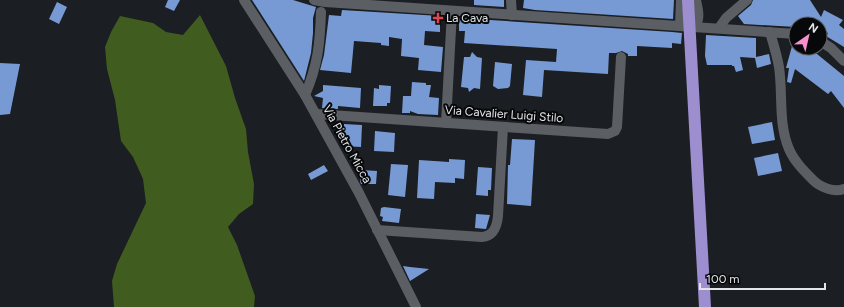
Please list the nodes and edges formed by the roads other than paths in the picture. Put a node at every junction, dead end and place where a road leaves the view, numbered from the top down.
1 (244, 0) edge
2 (511, 0) edge
3 (681, 0) edge
4 (688, 0) edge
5 (696, 0) edge
6 (747, 0) edge
7 (319, 1) edge
8 (346, 2) edge
9 (452, 11) junction
10 (321, 12) dead end
11 (698, 12) junction
12 (512, 15) junction
13 (680, 26) junction
14 (694, 27) junction
15 (715, 28) junction
16 (770, 32) junction
17 (788, 33) edge
18 (828, 46) edge
19 (621, 56) dead end
20 (844, 61) edge
21 (305, 95) junction
22 (316, 114) junction
23 (446, 123) junction
24 (503, 127) junction
25 (844, 189) edge
26 (377, 230) junction
27 (416, 307) edge
28 (705, 307) edge

1 - 21 street, Via Pietro Micca
2 - 12 street
3 - 13 street
4 - 28 highway
5 - 11 street
6 - 15 street
7 - 8 street
8 - 9 street
9 - 12 street
9 - 23 street
10 - 21 street
11 - 14 street
11 - 15 street
12 - 13 street
13 - 14 street
14 - 15 street
15 - 16 street
16 - 17 street
16 - 25 street
18 - 20 street
19 - 24 street, Via Cavalier Luigi Stilo
21 - 22 street, Via Pietro Micca
22 - 23 street, Via Cavalier Luigi Stilo
22 - 26 street, Via Pietro Micca
23 - 24 street, Via Cavalier Luigi Stilo
24 - 26 street
26 - 27 street, Via Pietro Micca

